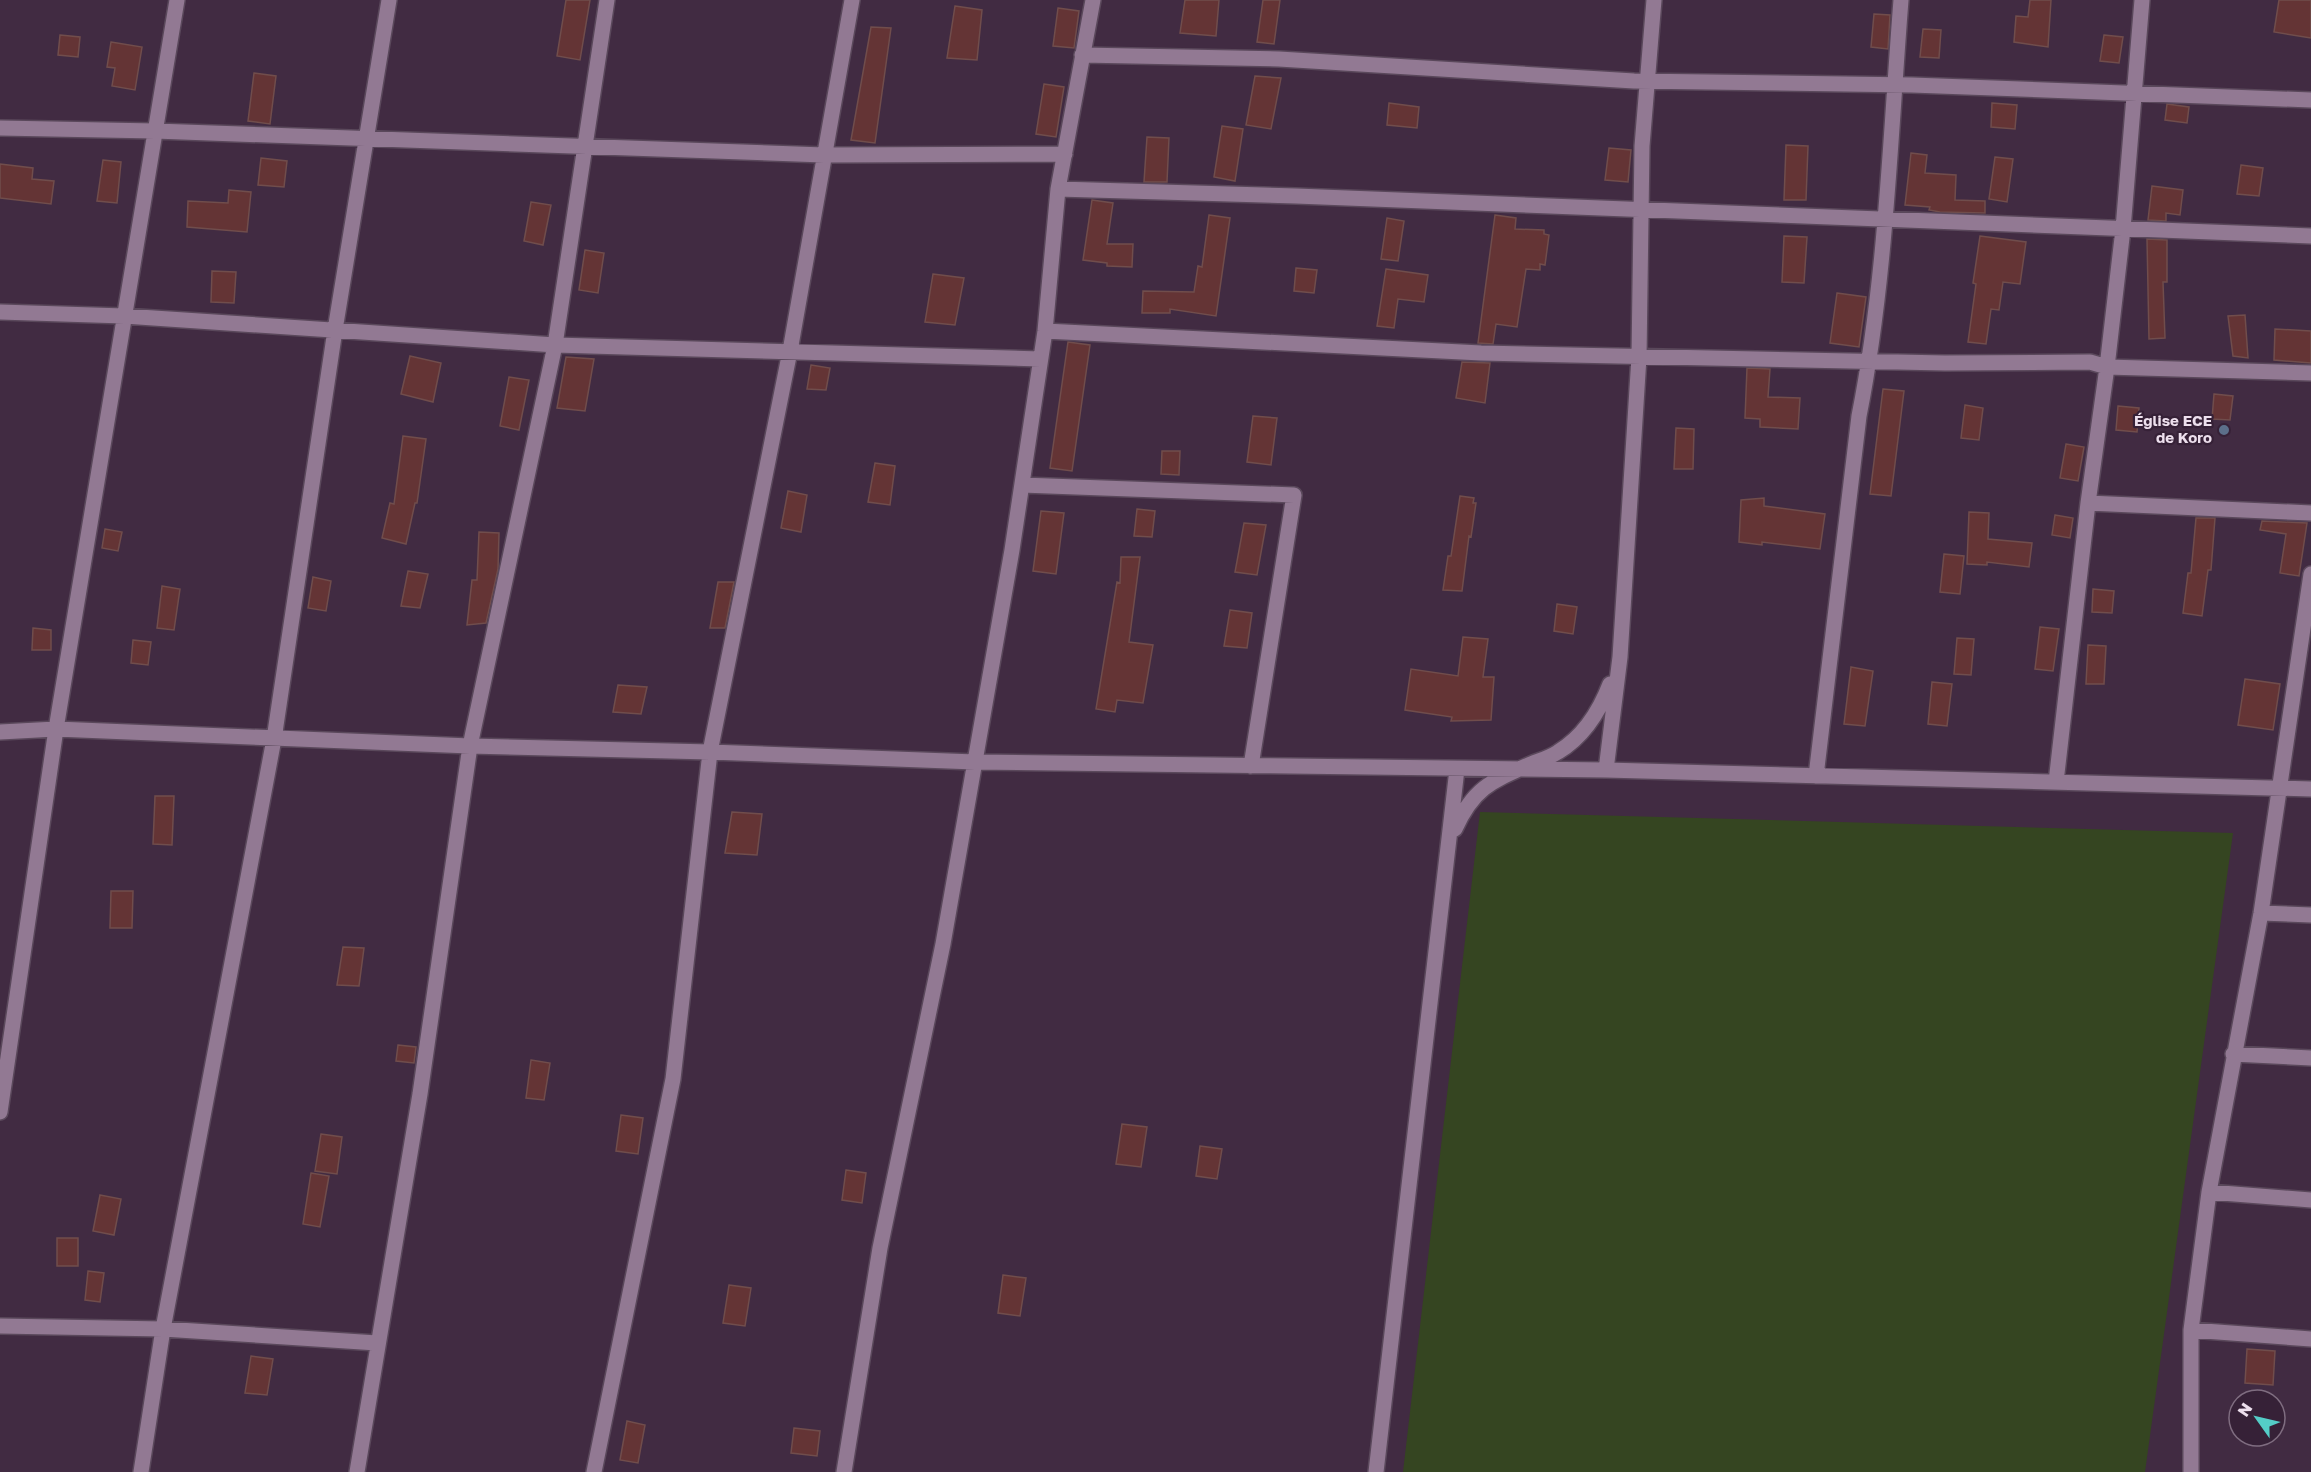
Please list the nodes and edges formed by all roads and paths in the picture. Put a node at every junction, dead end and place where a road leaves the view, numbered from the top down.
1 (177, 0) edge
2 (389, 0) edge
3 (607, 0) edge
4 (852, 0) edge
5 (1093, 0) edge
6 (1654, 0) edge
7 (1901, 0) edge
8 (2142, 0) edge
9 (1083, 55) junction
10 (1647, 81) junction
11 (1894, 85) junction
12 (2134, 93) junction
13 (2311, 100) edge
14 (0, 128) edge
15 (155, 130) junction
16 (366, 138) junction
17 (584, 146) junction
18 (1065, 154) junction
19 (824, 155) junction
20 (1059, 189) junction
21 (1640, 211) junction
22 (1885, 220) junction
23 (2123, 229) junction
24 (2311, 236) edge
25 (0, 312) edge
26 (124, 316) junction
27 (335, 330) junction
28 (1045, 330) junction
29 (555, 345) junction
30 (790, 351) junction
31 (1639, 357) junction
32 (1040, 359) junction
33 (1870, 361) junction
34 (2108, 367) junction
35 (2311, 373) edge
36 (1022, 486) junction
37 (2088, 503) junction
38 (2311, 513) edge
39 (2311, 574) edge
40 (2306, 638) edge
41 (1620, 657) junction
42 (56, 729) junction
43 (0, 732) edge
44 (274, 739) junction
45 (470, 746) junction
46 (710, 752) junction
47 (975, 762) junction
48 (1251, 766) junction
49 (1457, 769) junction
50 (1519, 769) junction
51 (1606, 770) junction
52 (1816, 776) junction
53 (2056, 782) junction
54 (2279, 788) junction
55 (2311, 789) edge
56 (1448, 846) junction
57 (2261, 913) junction
58 (2311, 915) edge
59 (2233, 1054) junction
60 (2311, 1058) edge
61 (0, 1112) edge
62 (2209, 1192) junction
63 (2311, 1200) edge
64 (0, 1326) edge
65 (163, 1329) junction
66 (2191, 1330) junction
67 (2311, 1339) edge
68 (377, 1343) junction
69 (141, 1472) edge
70 (357, 1472) edge
71 (594, 1472) edge
72 (844, 1472) edge
73 (1376, 1472) edge
74 (2191, 1472) edge

1 - 15 street
2 - 16 street
3 - 17 street
4 - 19 street
5 - 9 street
6 - 10 street
7 - 11 street
8 - 12 street
9 - 10 street
9 - 18 street
10 - 11 street
10 - 21 street
11 - 12 street
11 - 22 street
12 - 13 street
12 - 23 street
14 - 15 street
15 - 16 street
15 - 26 street
16 - 17 street
16 - 27 street
17 - 19 street
17 - 29 street
18 - 19 street
18 - 20 street
19 - 30 street
20 - 21 street
20 - 28 street
21 - 22 street
21 - 31 street
22 - 23 street
22 - 33 street
23 - 24 street
23 - 34 street
25 - 26 street
26 - 27 street
26 - 42 street
27 - 29 street
27 - 44 street
28 - 31 street
28 - 32 street
29 - 30 street
29 - 45 street
30 - 32 street
30 - 46 street
31 - 33 street
31 - 41 street
32 - 36 street
33 - 34 street
33 - 52 street
34 - 35 street
34 - 37 street
36 - 47 street
36 - 48 street
37 - 38 street
37 - 53 street
39 - 40 street
40 - 54 street
41 - 50 street
41 - 51 street
42 - 43 street
42 - 44 street
42 - 61 street
44 - 45 street
44 - 65 street
45 - 46 street
45 - 68 street
46 - 47 street
46 - 71 street
47 - 48 street
47 - 72 street
48 - 49 street
49 - 50 street
49 - 56 street
50 - 51 street
50 - 56 street
51 - 52 street
52 - 53 street
53 - 54 street
54 - 55 street
54 - 57 street
56 - 73 street
57 - 58 street
57 - 59 street
59 - 60 street
59 - 62 street
62 - 63 street
62 - 66 street
64 - 65 street
65 - 68 street
65 - 69 street
66 - 67 street
66 - 74 street
68 - 70 street

